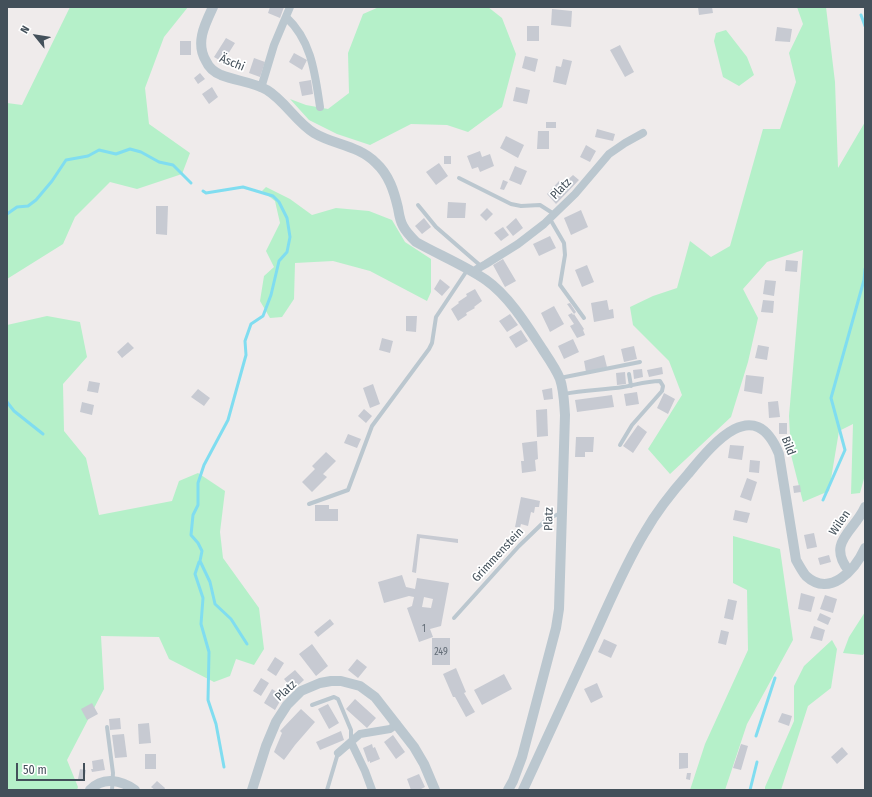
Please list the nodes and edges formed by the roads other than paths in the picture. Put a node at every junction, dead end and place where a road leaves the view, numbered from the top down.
1 (213, 7) edge
2 (290, 7) edge
3 (286, 17) junction
4 (261, 88) junction
5 (320, 107) dead end
6 (643, 133) dead end
7 (315, 134) joint
8 (458, 178) dead end
9 (418, 205) dead end
10 (552, 216) junction
11 (474, 270) junction
12 (584, 318) dead end
13 (640, 362) dead end
14 (630, 374) dead end
15 (559, 378) junction
16 (631, 386) junction
17 (564, 394) junction
18 (620, 445) dead end
19 (309, 504) dead end
20 (865, 507) edge
21 (562, 513) junction
22 (865, 548) edge
23 (849, 571) junction
24 (454, 618) dead end
25 (312, 705) dead end
26 (396, 724) junction
27 (107, 727) dead end
28 (351, 742) junction
29 (338, 754) joint
30 (112, 786) edge
31 (90, 790) edge
32 (135, 790) edge
33 (252, 790) edge
34 (327, 790) edge
35 (372, 790) edge
36 (435, 790) edge
37 (508, 790) edge
38 (523, 790) edge

1 - 4 street, Äschi
2 - 3 street
3 - 4 street
3 - 5 street
4 - 7 street, Äschi
6 - 10 street, Platz
7 - 11 street, Platz
8 - 10 lane
9 - 11 lane
10 - 11 street, Platz
10 - 12 lane
11 - 15 street, Platz
11 - 19 lane, Platz
13 - 15 lane
14 - 16 lane
15 - 17 street, Platz
16 - 17 lane
16 - 18 lane
17 - 21 street, Platz
20 - 23 street, Wilen
21 - 24 lane, Grimmenstein
21 - 37 street, Platz
22 - 23 street
23 - 38 street, Bild
25 - 28 lane
26 - 28 street
26 - 33 street, Platz
26 - 36 street, Platz
27 - 30 lane
28 - 29 street
28 - 35 street
29 - 34 lane
30 - 31 street
30 - 32 street

